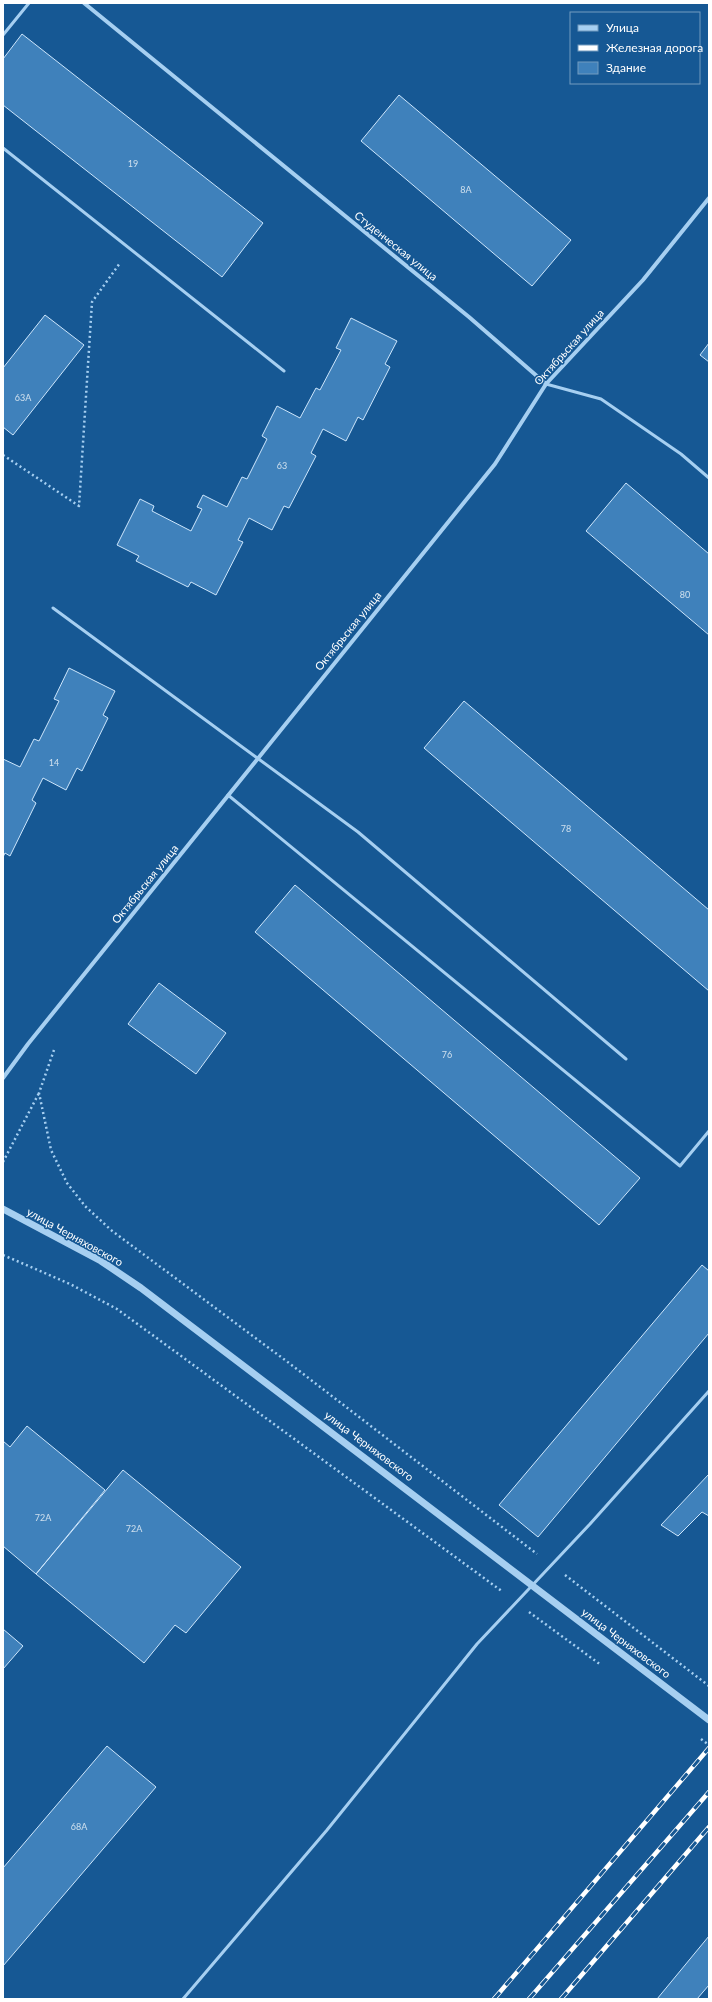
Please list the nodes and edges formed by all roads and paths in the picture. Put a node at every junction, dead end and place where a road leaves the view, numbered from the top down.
1 (29, 3) edge
2 (84, 3) edge
3 (3, 34) edge
4 (3, 148) edge
5 (709, 198) edge
6 (130, 249) junction
7 (284, 371) dead end
8 (546, 384) junction
9 (3, 455) edge
10 (709, 478) edge
11 (53, 608) dead end
12 (257, 759) junction
13 (228, 795) junction
14 (54, 1050) dead end
15 (626, 1059) dead end
16 (3, 1078) edge
17 (38, 1093) junction
18 (709, 1131) edge
19 (3, 1162) edge
20 (3, 1209) edge
21 (3, 1255) edge
22 (709, 1391) edge
23 (540, 1556) dead end
24 (558, 1570) dead end
25 (504, 1593) dead end
26 (523, 1607) dead end
27 (606, 1669) dead end
28 (709, 1686) edge
29 (709, 1720) edge
30 (696, 1735) dead end
31 (709, 1745) edge
32 (183, 1999) edge

1 - 3 lane
2 - 8 street, Студенческая улица
4 - 6 lane
5 - 8 street, Октябрьская улица
6 - 7 lane
6 - 9 path
8 - 10 lane, Студенческая улица
8 - 12 street, Октябрьская улица
11 - 12 lane
12 - 13 street, Октябрьская улица
12 - 15 lane
13 - 16 street, Октябрьская улица
13 - 18 lane
14 - 17 path
17 - 19 path
17 - 23 path
20 - 29 street, улица Черняховского
21 - 25 path
22 - 32 lane
24 - 28 path
26 - 27 path
30 - 31 path

